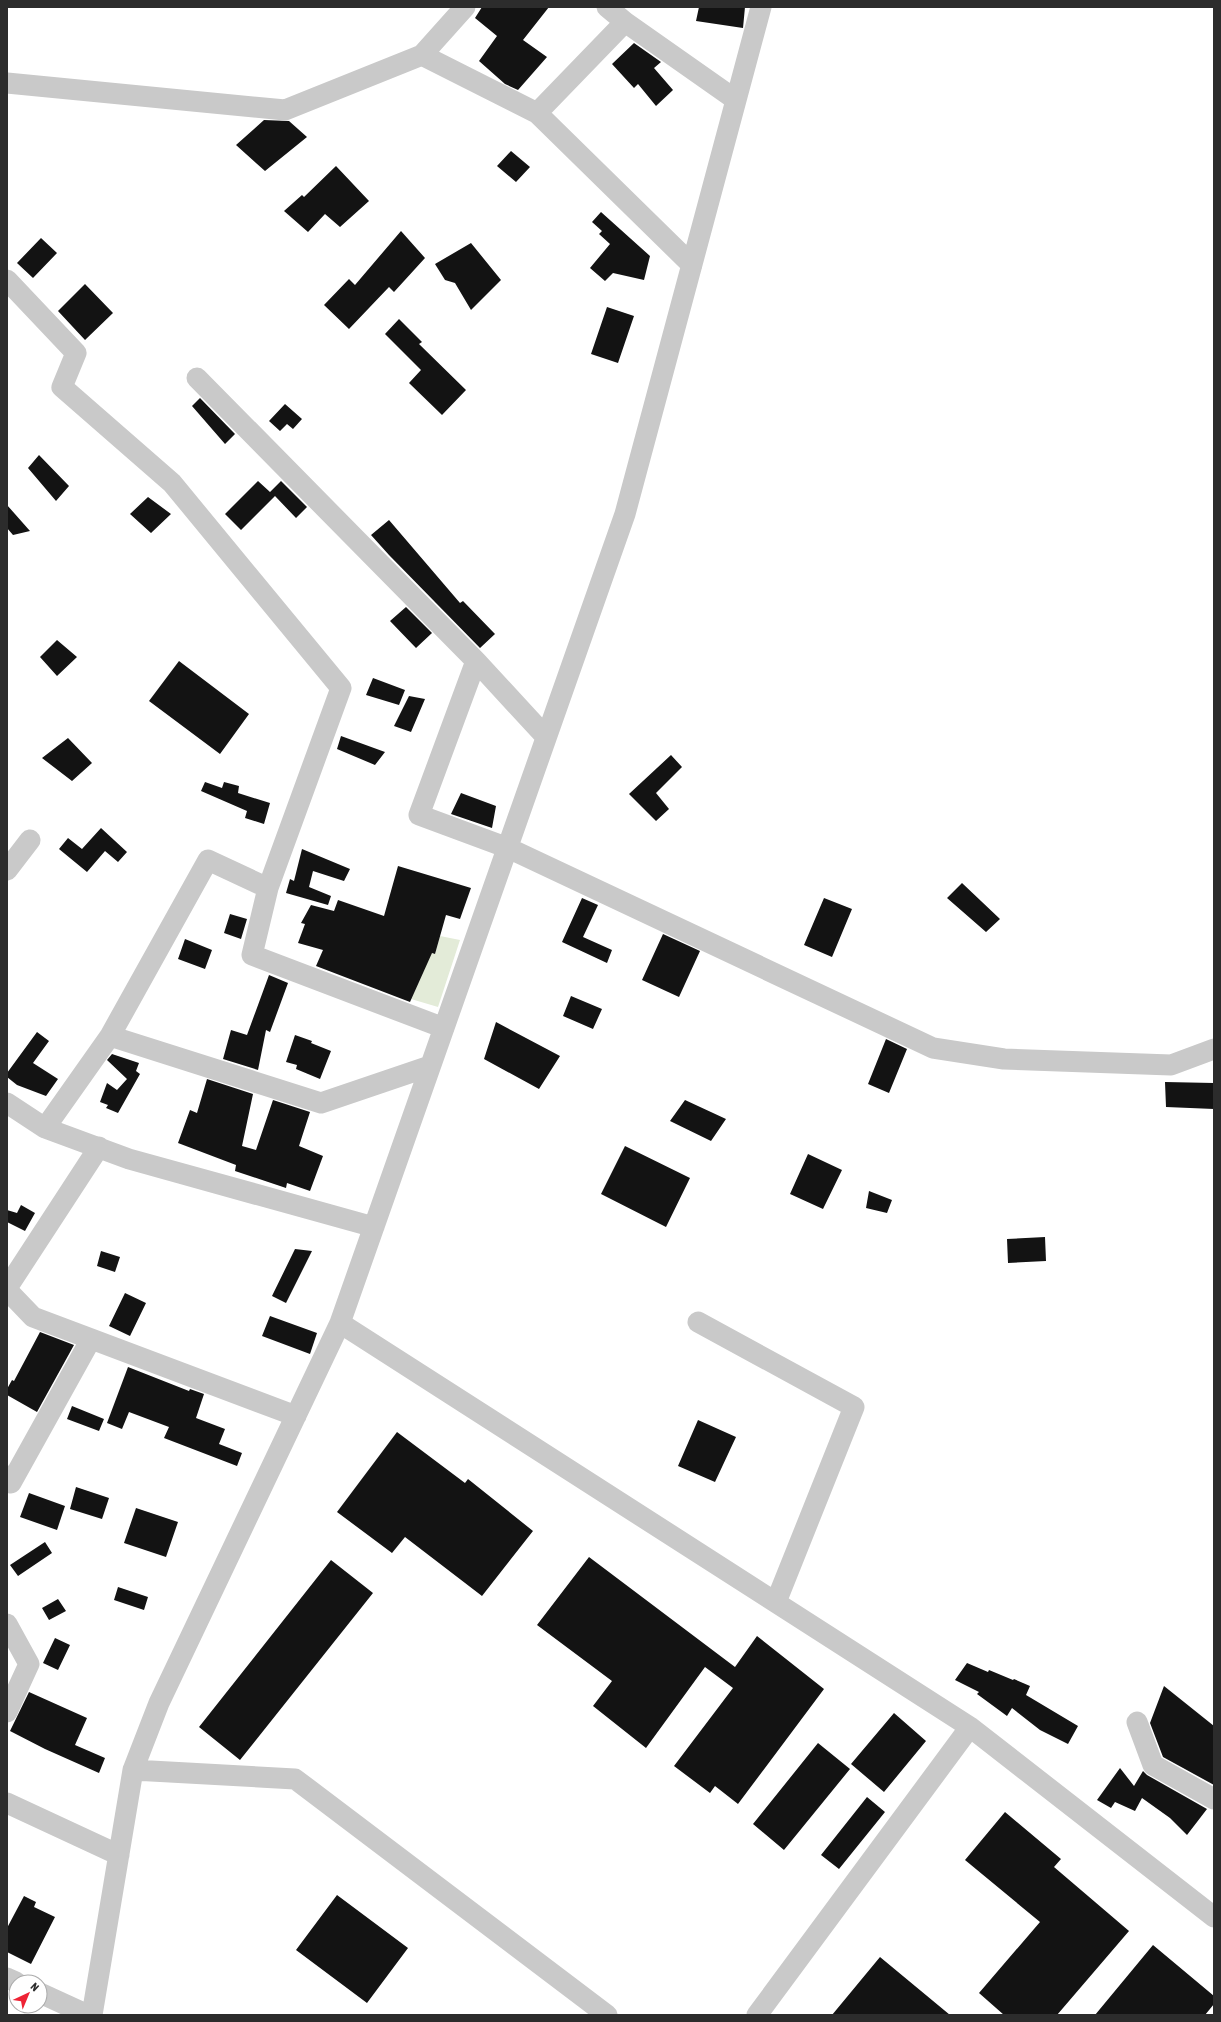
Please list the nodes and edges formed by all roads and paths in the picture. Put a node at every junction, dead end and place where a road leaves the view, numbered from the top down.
1 (465, 7) edge
2 (607, 7) edge
3 (761, 7) edge
4 (625, 22) junction
5 (422, 55) junction
6 (7, 83) edge
7 (736, 100) junction
8 (537, 113) junction
9 (692, 265) junction
10 (7, 280) edge
11 (197, 378) dead end
12 (476, 661) junction
13 (546, 737) junction
14 (30, 840) dead end
15 (508, 848) junction
16 (7, 870) edge
17 (268, 888) junction
18 (444, 1028) junction
19 (110, 1036) junction
20 (1214, 1049) edge
21 (430, 1066) junction
22 (7, 1103) edge
23 (46, 1128) junction
24 (99, 1147) junction
25 (374, 1227) junction
26 (7, 1289) edge
27 (698, 1322) dead end
28 (340, 1323) junction
29 (91, 1339) junction
30 (296, 1416) junction
31 (7, 1476) edge
32 (776, 1602) junction
33 (7, 1624) edge
34 (7, 1712) edge
35 (1137, 1722) dead end
36 (970, 1727) junction
37 (134, 1770) junction
38 (1214, 1798) edge
39 (7, 1803) edge
40 (119, 1855) junction
41 (1214, 1917) edge
42 (48, 1997) edge
43 (88, 2015) edge
44 (92, 2015) edge
45 (607, 2015) edge
46 (757, 2015) edge

1 - 5 street
2 - 4 street
3 - 7 street
4 - 7 street
4 - 8 street
5 - 6 street
5 - 8 street
7 - 9 street
8 - 9 street
9 - 13 street
10 - 17 street
11 - 12 street
12 - 13 street
12 - 15 street
13 - 15 street
14 - 16 street
15 - 18 street
15 - 20 street
17 - 18 street
17 - 19 street
18 - 21 street
19 - 21 street
19 - 23 street
21 - 25 street
22 - 23 street
23 - 24 street
24 - 25 street
24 - 26 street
25 - 28 street
26 - 29 street
27 - 32 street
28 - 30 street
28 - 32 street
29 - 30 street
29 - 31 street
30 - 37 street
32 - 36 street
33 - 34 street
35 - 38 street
36 - 41 street
36 - 46 street
37 - 40 street
37 - 45 street
39 - 40 street
40 - 44 street
42 - 43 street

